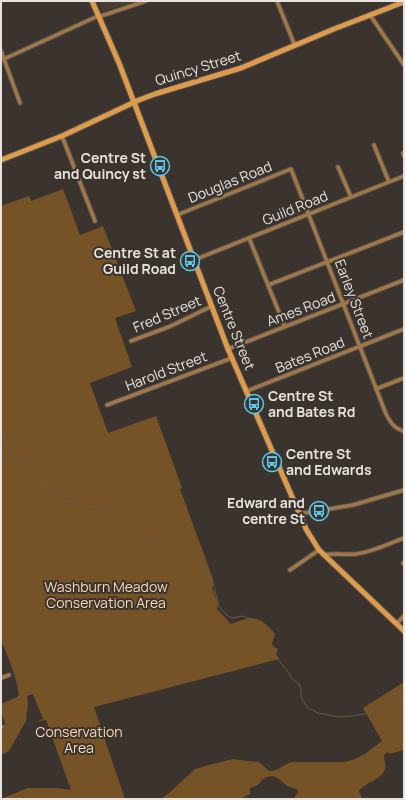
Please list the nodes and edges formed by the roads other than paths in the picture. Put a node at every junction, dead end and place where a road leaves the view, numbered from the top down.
1 (92, 1) edge
2 (146, 1) edge
3 (277, 1) edge
4 (404, 2) edge
5 (370, 15) junction
6 (98, 16) junction
7 (295, 46) junction
8 (1, 51) edge
9 (4, 59) junction
10 (404, 65) edge
11 (134, 102) junction
12 (20, 103) dead end
13 (62, 136) junction
14 (374, 145) dead end
15 (1, 160) edge
16 (338, 167) dead end
17 (291, 169) joint
18 (404, 176) edge
19 (389, 182) junction
20 (351, 197) junction
21 (309, 214) junction
22 (177, 215) junction
23 (95, 221) dead end
24 (404, 232) edge
25 (249, 238) junction
26 (194, 260) junction
27 (327, 261) junction
28 (404, 280) edge
29 (268, 285) junction
30 (343, 304) junction
31 (212, 306) junction
32 (285, 327) junction
33 (404, 329) edge
34 (131, 342) dead end
35 (360, 347) junction
36 (228, 349) junction
37 (232, 358) junction
38 (404, 378) edge
39 (376, 389) junction
40 (247, 392) junction
41 (107, 405) dead end
42 (403, 431) edge
43 (404, 490) edge
44 (299, 514) junction
45 (404, 538) edge
46 (319, 550) junction
47 (324, 555) junction
48 (290, 570) dead end
49 (404, 616) edge
50 (396, 624) junction
51 (404, 631) edge
52 (9, 675) dead end
53 (1, 678) edge

1 - 6 main road, Centre Street
2 - 6 street
3 - 7 street
4 - 5 main road, Quincy Street
5 - 7 main road, Quincy Street
5 - 10 street
6 - 9 street
6 - 11 main road, Centre Street
7 - 11 main road, Quincy Street
8 - 9 street
9 - 12 street
11 - 13 main road, Quincy Street
11 - 22 main road, Centre Street
13 - 15 main road, Quincy Street
13 - 23 street
14 - 19 street
16 - 20 street
17 - 21 street, Earley Street
17 - 22 street, Douglas Road
18 - 19 street, Guild Road
19 - 20 street, Guild Road
20 - 21 street, Guild Road
21 - 25 street, Guild Road
21 - 27 street, Earley Street
22 - 26 main road, Centre Street
24 - 27 street
25 - 26 street, Guild Road
25 - 29 street
26 - 31 main road, Centre Street
27 - 29 street
27 - 30 street, Earley Street
28 - 30 street, Ames Road
29 - 32 street
30 - 32 street, Ames Road
30 - 35 street, Earley Street
31 - 34 street, Fred Street
31 - 36 main road, Centre Street
32 - 36 street, Ames Road
33 - 35 street, Bates Road
35 - 39 street, Earley Street
35 - 40 street, Bates Road
36 - 37 main road, Centre Street
37 - 40 main road, Centre Street
37 - 41 street, Harold Street
38 - 39 street
39 - 42 street, Earley Street
40 - 44 main road, Centre Street
43 - 44 street
44 - 46 main road, Centre Street
45 - 47 street
46 - 47 main road, Centre Street
46 - 48 street
47 - 50 main road, Centre Street
49 - 50 street
50 - 51 main road, Centre Street
52 - 53 street

